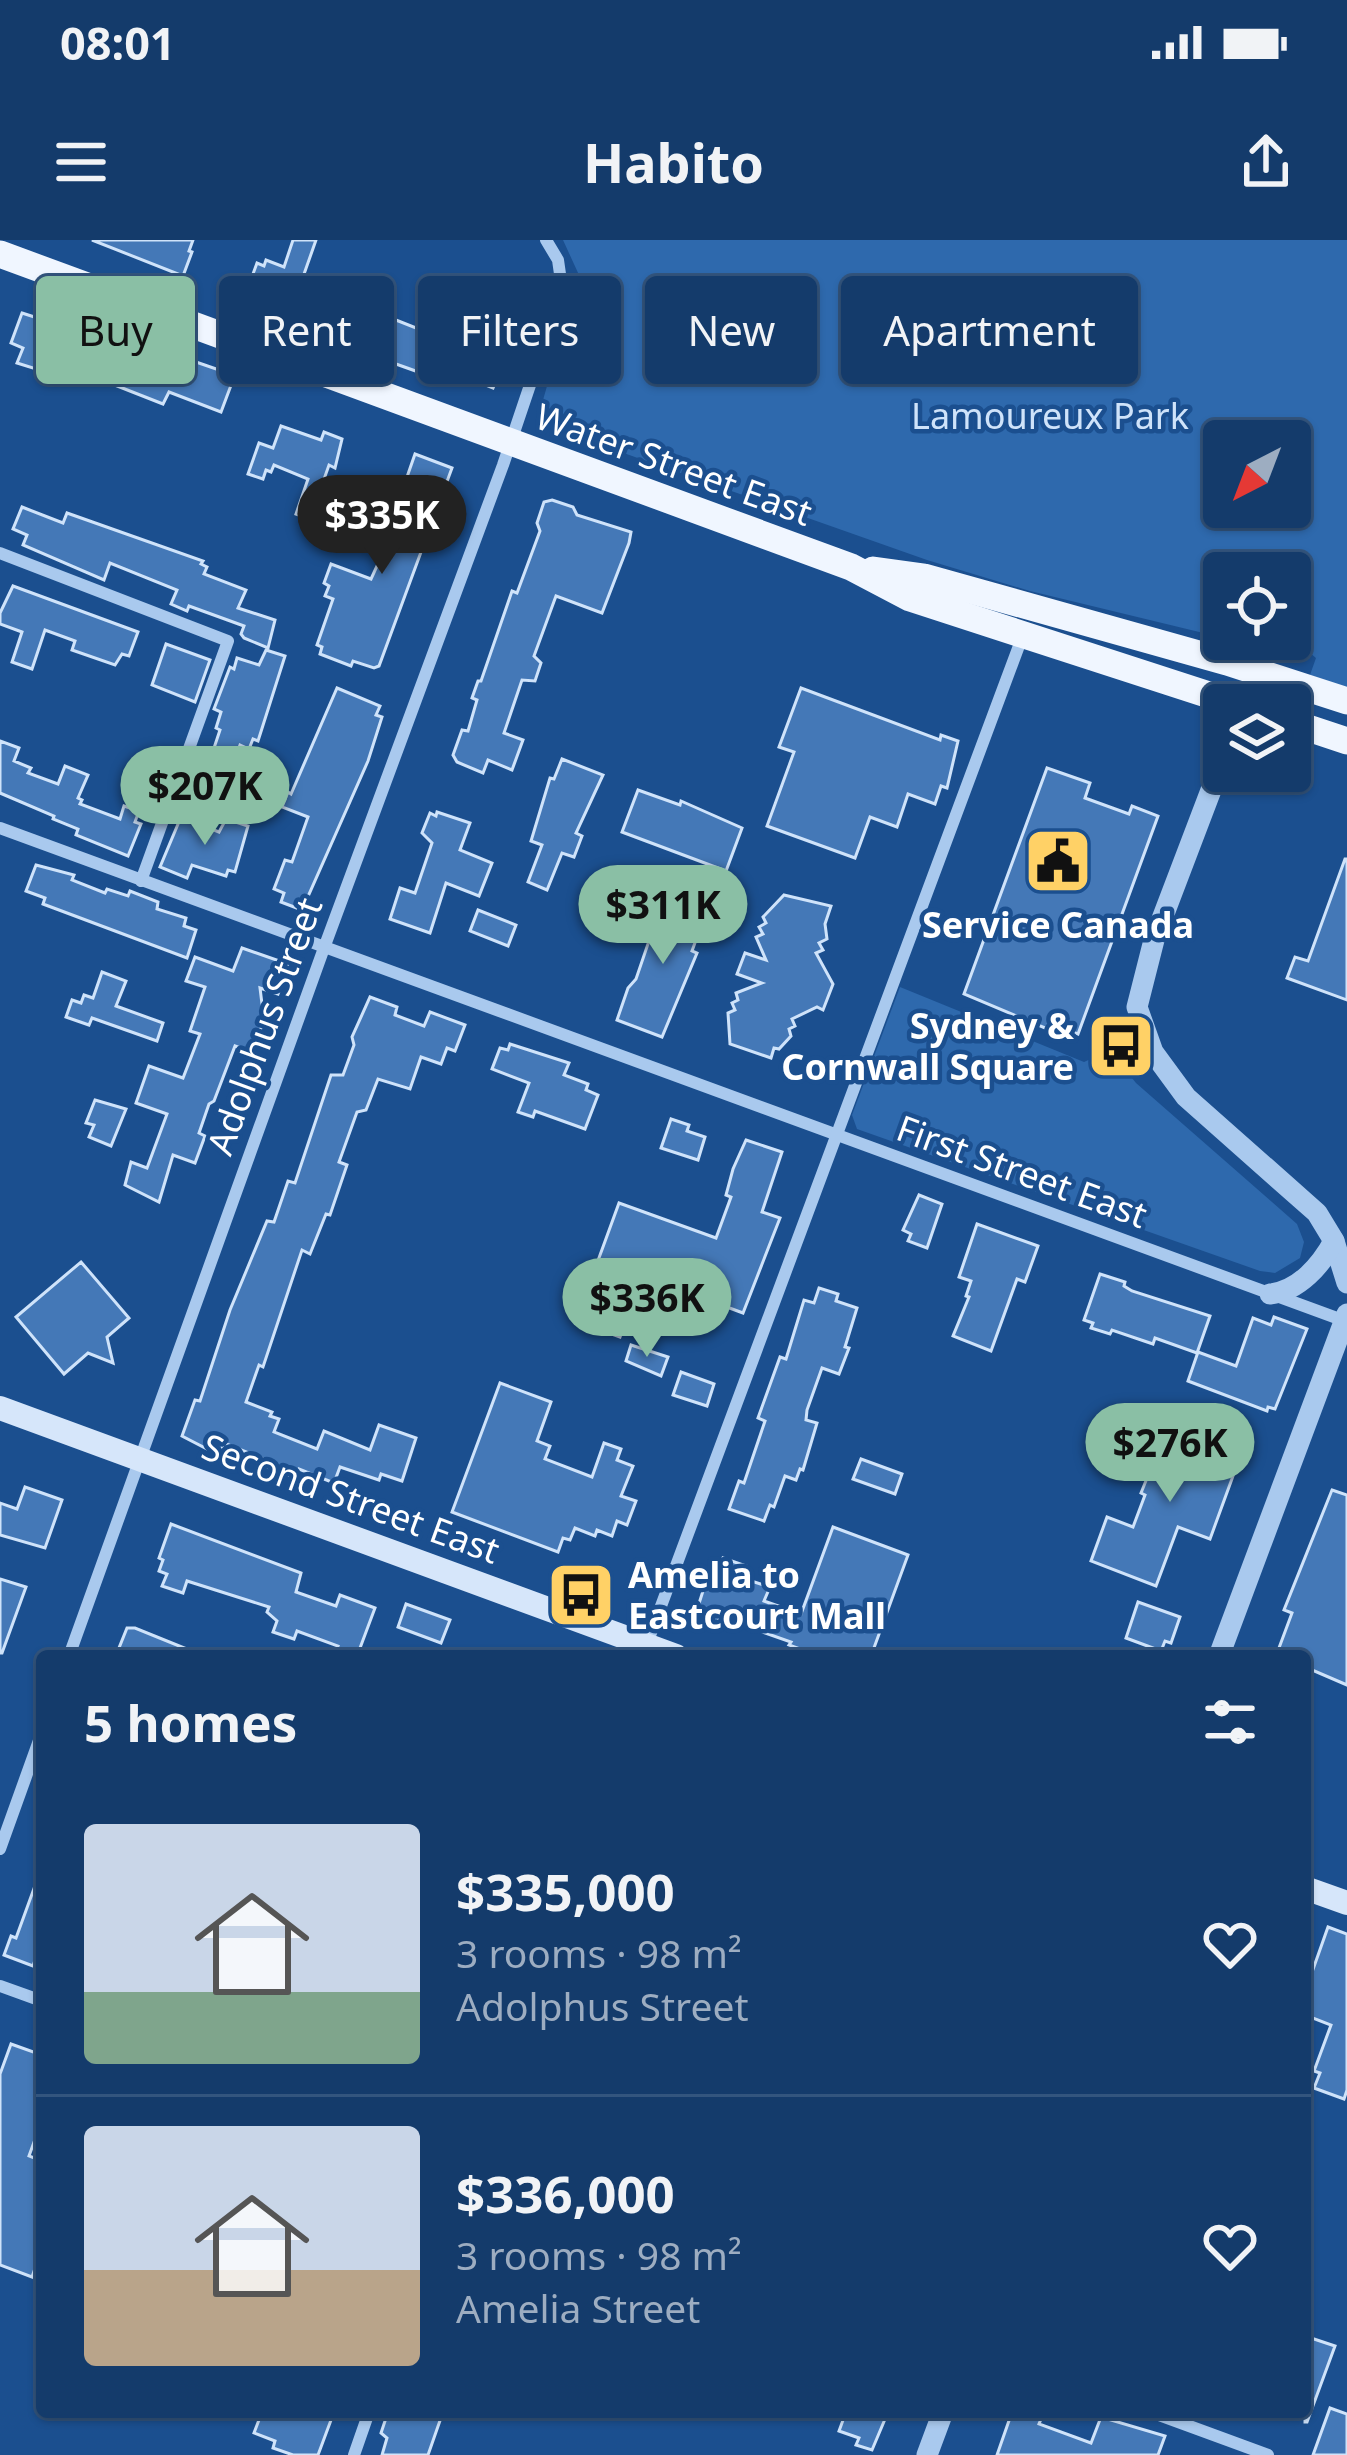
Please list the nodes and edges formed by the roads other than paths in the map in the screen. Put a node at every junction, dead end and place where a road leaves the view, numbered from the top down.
1 (546, 240) edge
2 (4, 256) edge
3 (514, 429) junction
4 (0, 554) edge
5 (851, 567) junction
6 (1023, 635) junction
7 (1258, 672) junction
8 (1253, 684) edge
9 (1203, 692) edge
10 (1347, 701) edge
11 (1311, 729) edge
12 (1347, 741) edge
13 (1210, 792) edge
14 (0, 828) edge
15 (141, 880) junction
16 (324, 948) junction
17 (837, 1136) junction
18 (1334, 1240) junction
19 (1347, 1283) edge
20 (1270, 1294) junction
21 (1346, 1319) edge
22 (0, 1408) edge
23 (140, 1459) junction
24 (72, 1650) edge
25 (642, 1650) edge
26 (645, 1650) edge
27 (1221, 1650) edge
28 (36, 1749) edge
29 (0, 1849) edge
30 (1311, 1890) edge
31 (1347, 1904) edge
32 (0, 1986) edge
33 (36, 2000) edge
34 (367, 2418) edge
35 (941, 2418) edge
36 (1167, 2418) edge
37 (353, 2455) edge
38 (927, 2455) edge
39 (1268, 2455) edge

1 - 3 street, Adolphus Street
2 - 3 main road, Water Street East
3 - 5 main road, Water Street East
3 - 16 street, Adolphus Street
4 - 15 street
5 - 6 main road, Water Street East
5 - 7 main road, Water Street East
6 - 9 main road, Water Street East
6 - 17 street
7 - 8 street
7 - 10 main road, Water Street East
11 - 12 main road
13 - 18 street
14 - 15 street, First Street East
15 - 16 street, First Street East
16 - 17 street, First Street East
16 - 23 street, Adolphus Street
17 - 20 street, First Street East
17 - 26 street
18 - 19 street
18 - 20 street
20 - 21 street, First Street East
21 - 27 street
22 - 23 main road, Second Street East
23 - 24 street, Adolphus Street
23 - 25 main road, Second Street East
28 - 29 street
30 - 31 main road
32 - 33 street
34 - 37 street
35 - 38 street
36 - 39 street

